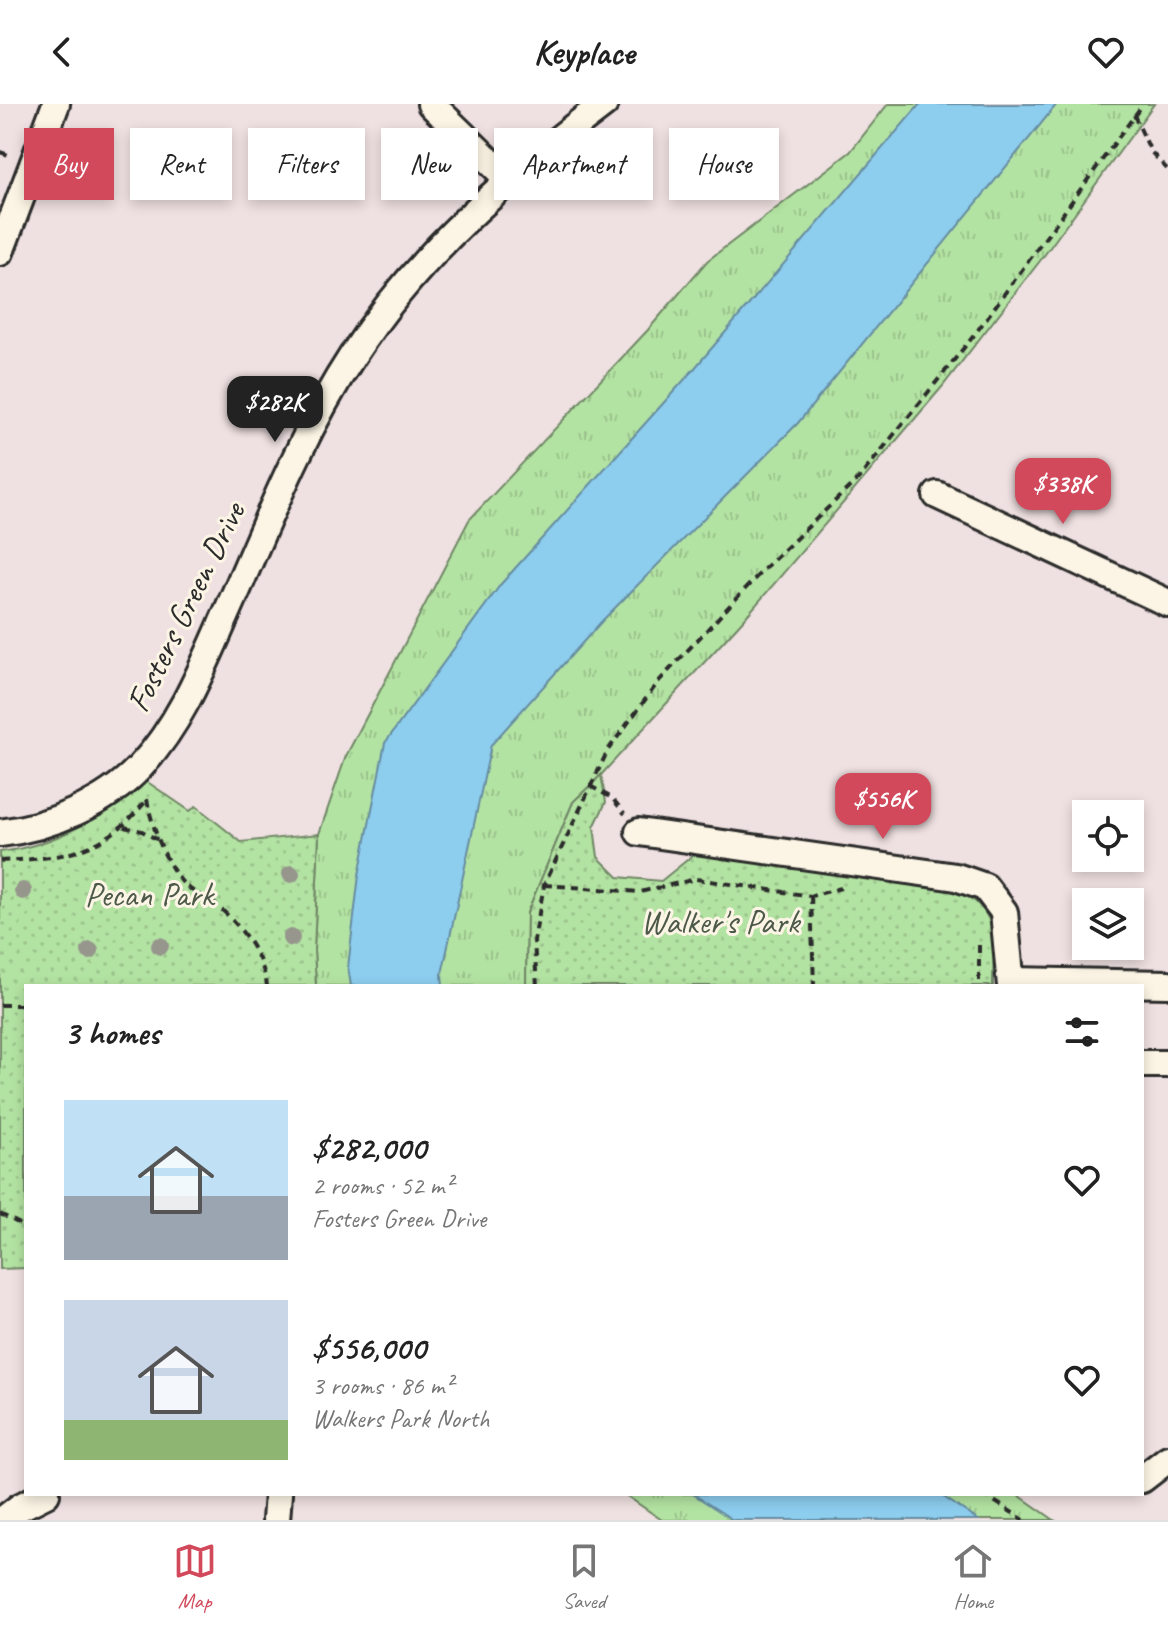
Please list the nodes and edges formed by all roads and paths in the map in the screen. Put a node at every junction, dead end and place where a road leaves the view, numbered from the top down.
1 (56, 104) edge
2 (431, 104) edge
3 (604, 104) edge
4 (1143, 104) edge
5 (1134, 115) junction
6 (573, 128) edge
7 (494, 165) edge
8 (1168, 170) edge
9 (494, 192) edge
10 (0, 252) edge
11 (937, 495) dead end
12 (1168, 603) edge
13 (590, 786) junction
14 (147, 799) dead end
15 (124, 827) dead end
16 (639, 832) joint
17 (0, 833) edge
18 (158, 840) junction
19 (544, 885) junction
20 (850, 886) dead end
21 (811, 896) junction
22 (979, 939) dead end
23 (267, 984) edge
24 (537, 984) edge
25 (814, 984) edge
26 (979, 984) edge
27 (1011, 984) edge
28 (1168, 984) edge
29 (0, 1005) edge
30 (24, 1005) edge
31 (1144, 1064) edge
32 (1168, 1064) edge
33 (0, 1214) edge
34 (24, 1226) edge
35 (1168, 1459) edge
36 (1144, 1477) edge
37 (42, 1496) edge
38 (278, 1496) edge
39 (986, 1496) edge
40 (3, 1520) edge
41 (276, 1520) edge
42 (1024, 1520) edge

1 - 10 street
2 - 7 street
3 - 6 street, Fosters Green Drive
4 - 5 path
5 - 8 path
5 - 13 path
9 - 17 street, Fosters Green Drive
11 - 12 street
13 - 16 path
13 - 19 path
14 - 18 path
15 - 18 path
16 - 27 street
18 - 23 path
19 - 21 path
19 - 24 path
20 - 21 path
21 - 25 path
22 - 26 path
27 - 28 street
29 - 30 path
31 - 32 street
33 - 34 path
35 - 36 street
37 - 40 street
38 - 41 street
39 - 42 path

